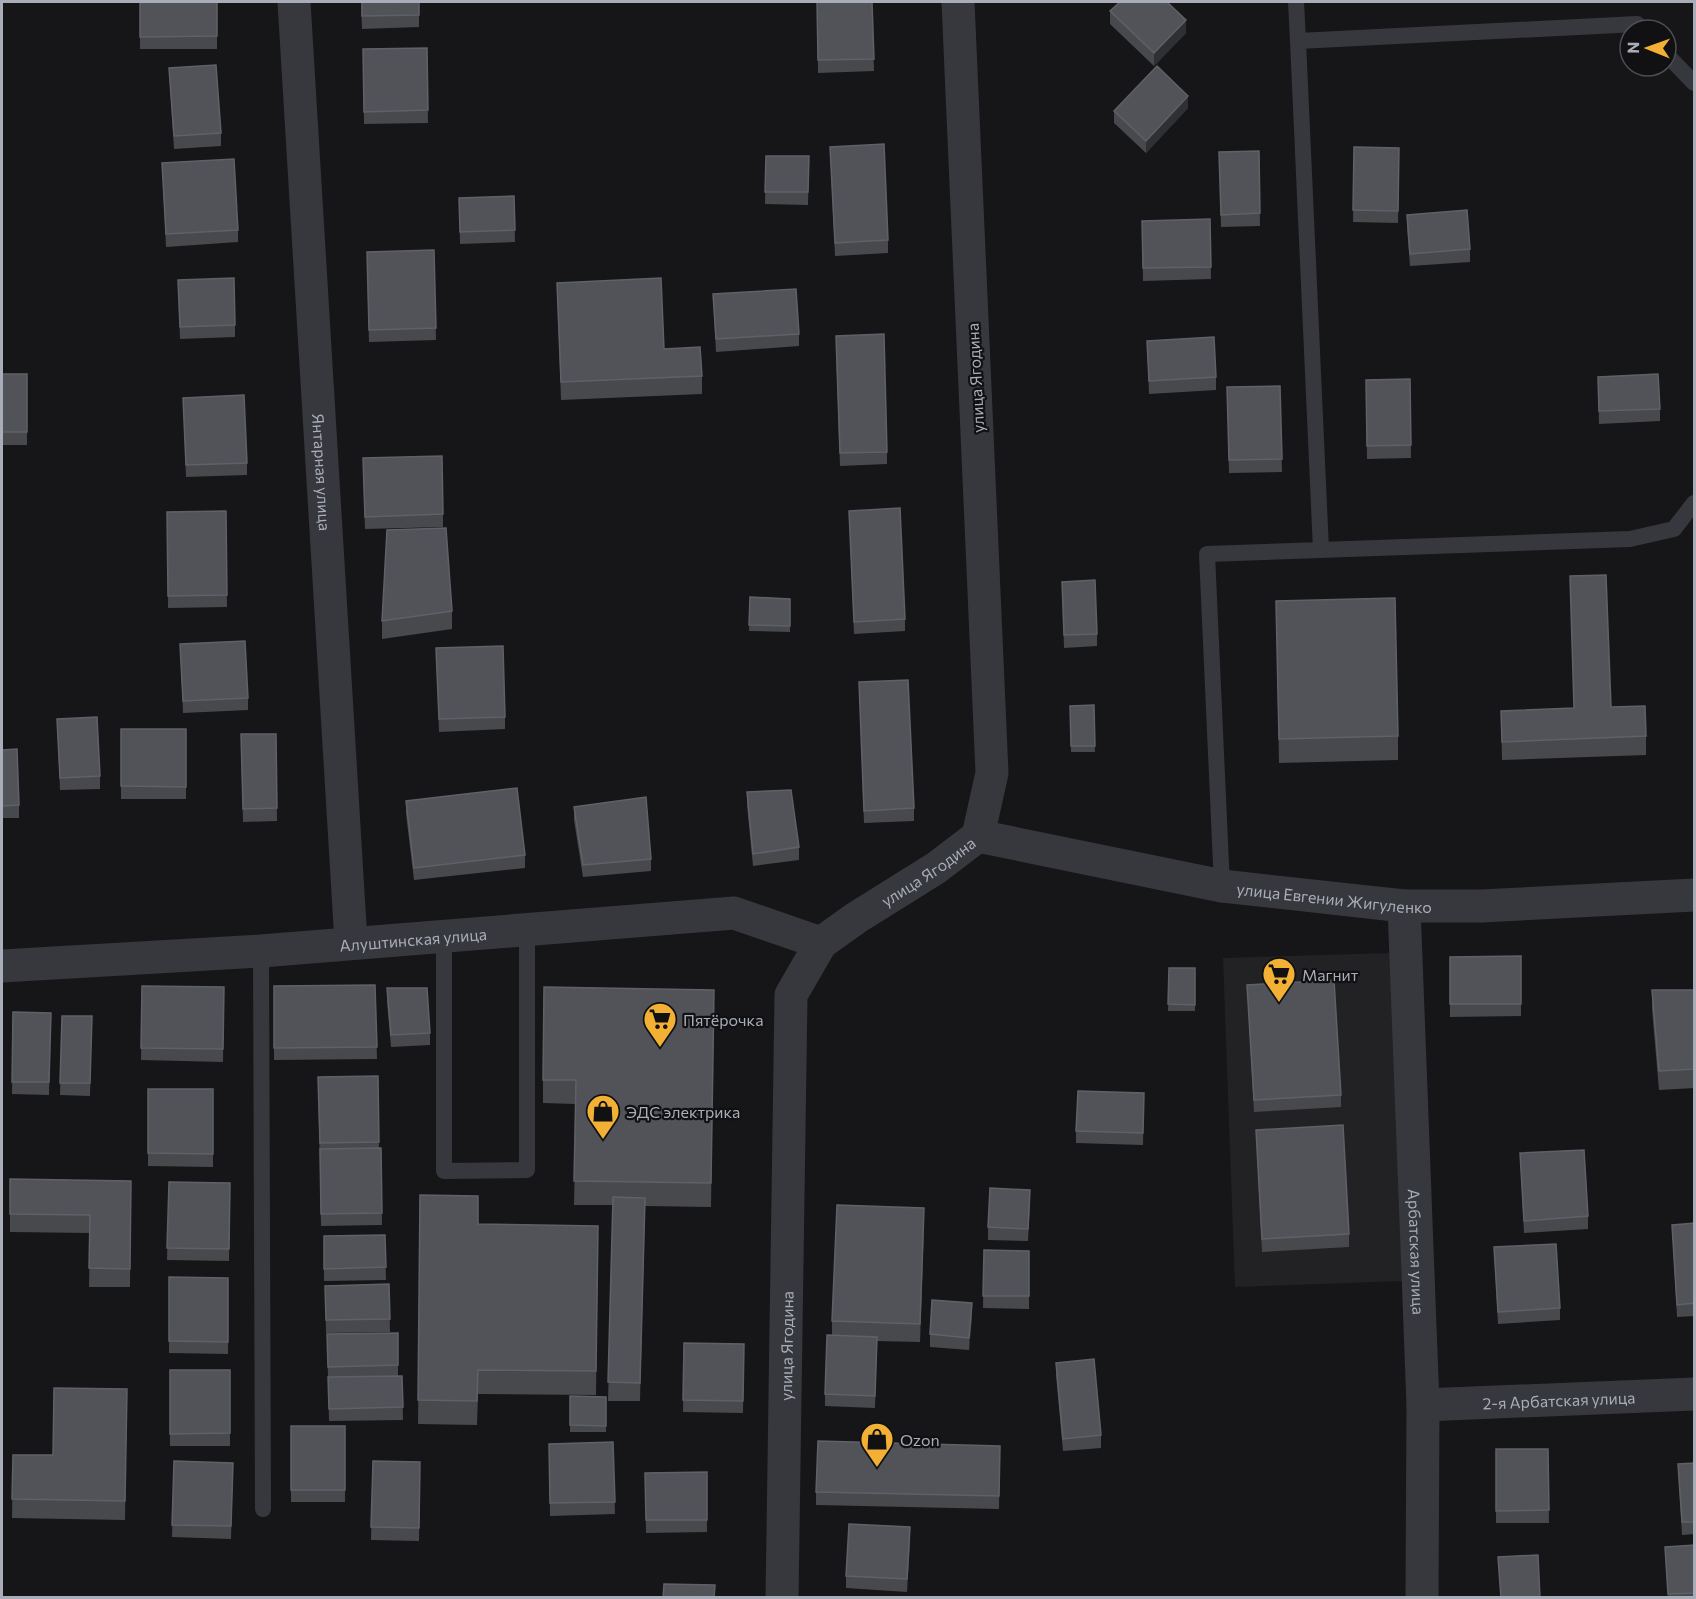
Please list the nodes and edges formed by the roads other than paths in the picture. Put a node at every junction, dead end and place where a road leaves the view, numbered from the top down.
1 (294, 2) edge
2 (958, 2) edge
3 (1296, 2) edge
4 (1618, 25) edge
5 (1298, 41) junction
6 (1678, 66) edge
7 (1695, 83) edge
8 (1695, 503) edge
9 (1322, 550) junction
10 (978, 836) junction
11 (1222, 886) junction
12 (1695, 895) edge
13 (1404, 906) junction
14 (526, 930) junction
15 (444, 935) junction
16 (351, 942) junction
17 (821, 943) junction
18 (261, 951) junction
19 (2, 966) edge
20 (1695, 1394) edge
21 (1423, 1406) junction
22 (263, 1509) dead end
23 (782, 1598) edge
24 (1422, 1598) edge

1 - 16 street, Янтарная улица
2 - 10 street, улица Ягодина
3 - 5 lane
4 - 5 lane
5 - 9 lane
6 - 7 lane
8 - 9 lane
9 - 11 lane
10 - 11 street, улица Евгении Жигуленко
10 - 17 street, улица Ягодина
11 - 13 street, улица Евгении Жигуленко
12 - 13 street, улица Евгении Жигуленко
13 - 21 street, Арбатская улица
14 - 15 street, Алуштинская улица
14 - 15 lane
14 - 17 street, Алуштинская улица
15 - 16 street, Алуштинская улица
16 - 18 street, Алуштинская улица
17 - 23 street, улица Ягодина
18 - 19 street, Алуштинская улица
18 - 22 lane
20 - 21 street, 2-я Арбатская улица
21 - 24 street, Арбатская улица

